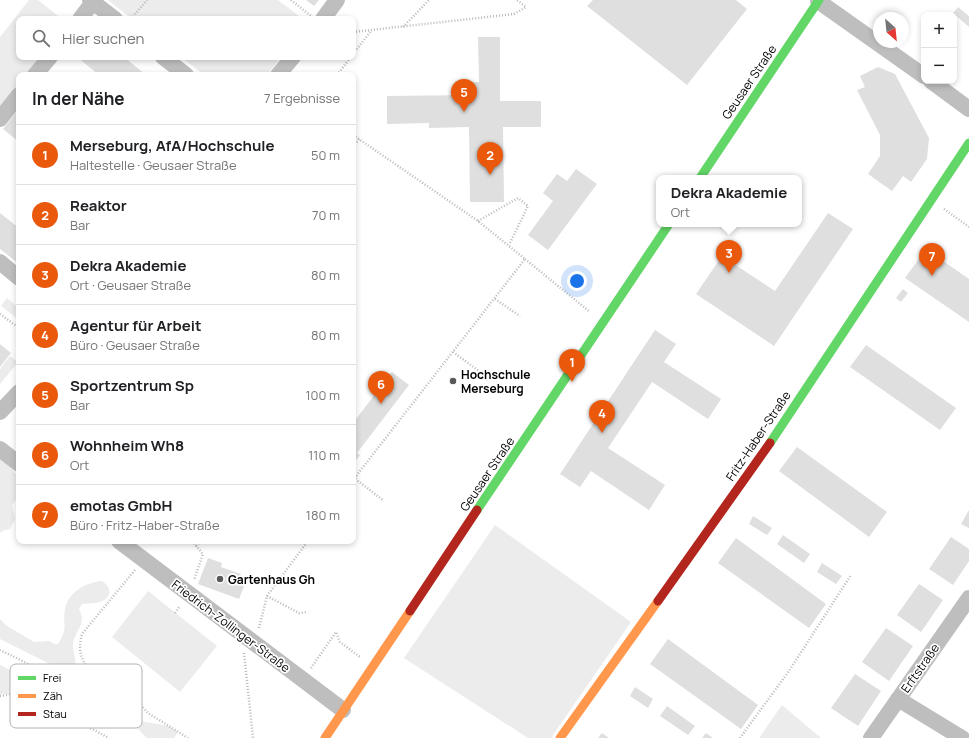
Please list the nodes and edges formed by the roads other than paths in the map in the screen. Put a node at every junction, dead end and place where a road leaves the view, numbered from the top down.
1 (337, 0) edge
2 (819, 0) edge
3 (92, 1) edge
4 (82, 16) edge
5 (111, 16) edge
6 (325, 16) edge
7 (48, 60) edge
8 (167, 60) edge
9 (290, 60) edge
10 (38, 72) edge
11 (182, 72) edge
12 (280, 72) edge
13 (921, 74) edge
14 (935, 84) edge
15 (16, 99) edge
16 (969, 109) edge
17 (0, 119) edge
18 (969, 143) edge
19 (702, 175) edge
20 (667, 227) edge
21 (0, 262) edge
22 (16, 275) edge
23 (16, 395) edge
24 (0, 412) edge
25 (0, 449) edge
26 (16, 462) edge
27 (123, 544) edge
28 (969, 598) edge
29 (898, 699) junction
30 (343, 710) junction
31 (325, 738) edge
32 (560, 738) edge
33 (871, 738) edge
34 (962, 738) edge

1 - 6 street
2 - 13 street
2 - 19 street, Geusaer Straße
3 - 4 street
3 - 5 street
7 - 10 street
8 - 11 street
9 - 12 street
14 - 16 street
15 - 17 street
18 - 32 street, Fritz-Haber-Straße
20 - 30 street, Geusaer Straße
21 - 22 street
23 - 24 street
25 - 26 street
27 - 30 street, Friedrich-Zollinger-Straße
28 - 29 street, Erftstraße
29 - 33 street, Erftstraße
29 - 34 street
30 - 31 street, Geusaer Straße

